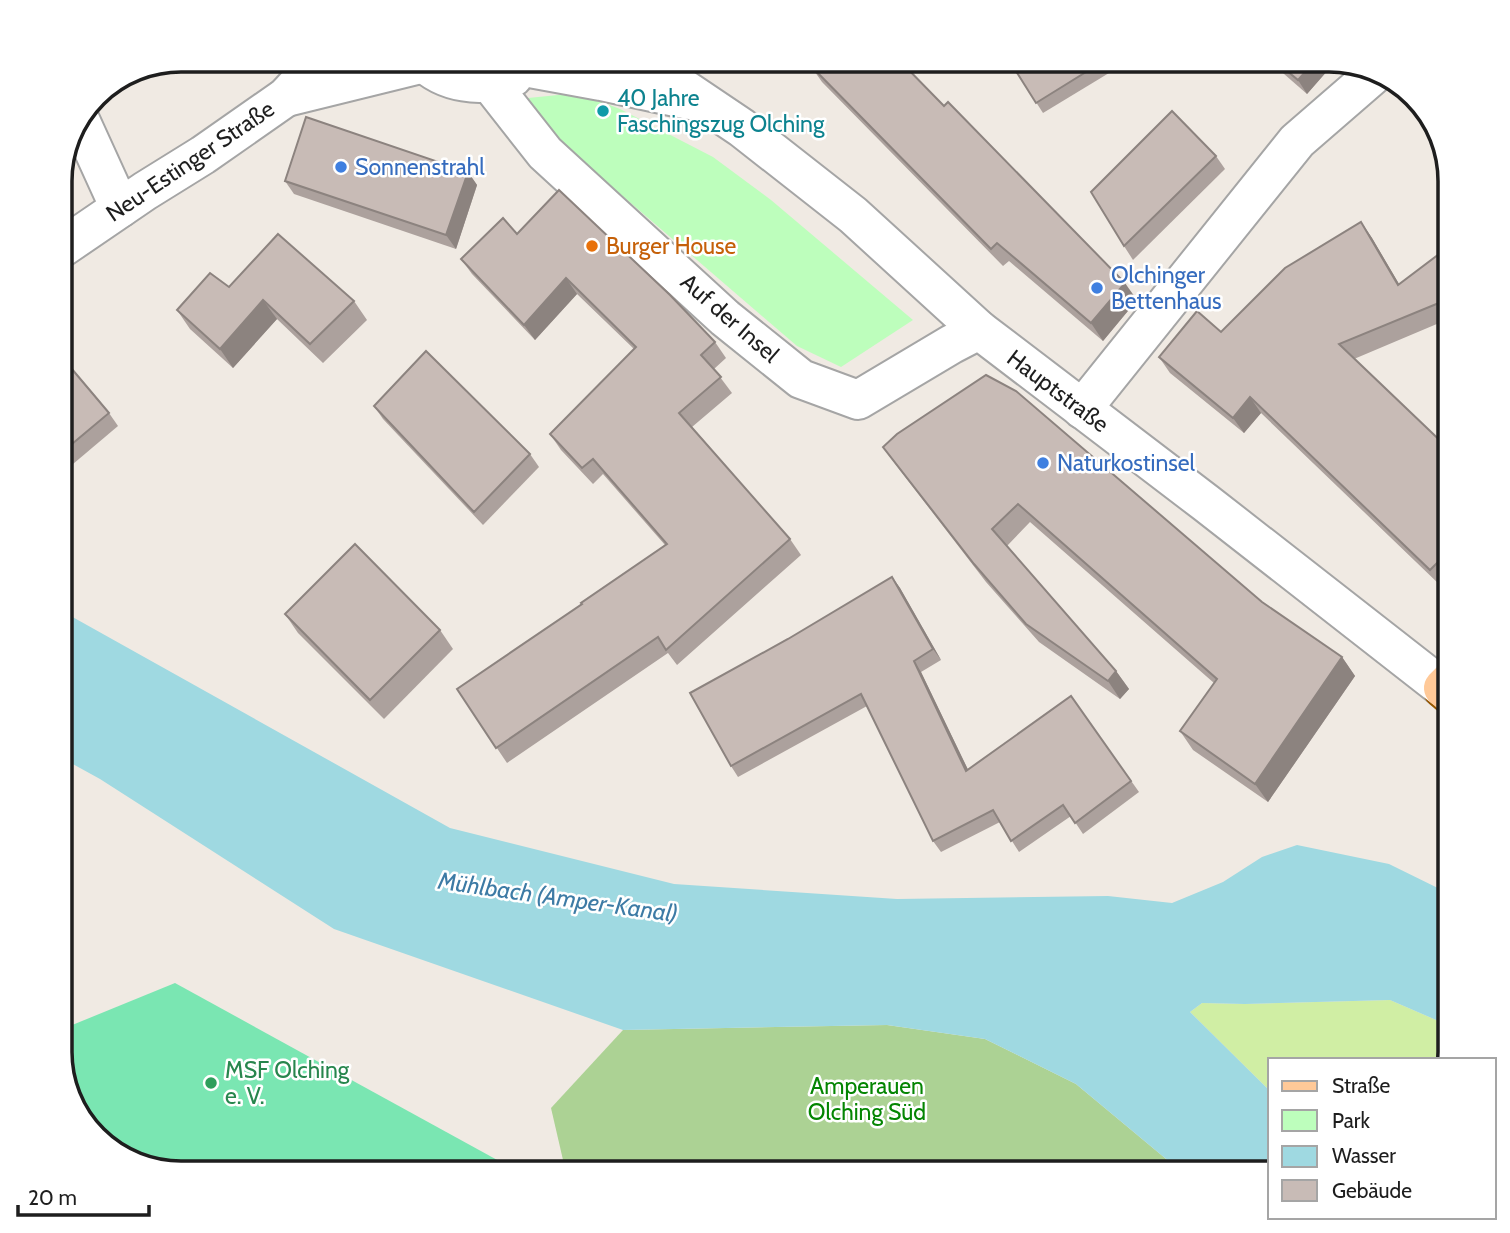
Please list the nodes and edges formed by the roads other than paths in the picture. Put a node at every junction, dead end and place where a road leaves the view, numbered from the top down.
1 (309, 72) edge
2 (380, 72) edge
3 (438, 72) edge
4 (521, 72) edge
5 (566, 72) edge
6 (659, 72) edge
7 (1369, 79) edge
8 (490, 83) junction
9 (286, 97) junction
10 (707, 104) junction
11 (85, 130) edge
12 (120, 208) junction
13 (72, 242) edge
14 (979, 330) junction
15 (1082, 409) junction
16 (1438, 680) edge

1 - 9 street, Neu-Estinger Straße
2 - 9 street, Neu-Estinger Straße
3 - 8 street
4 - 8 street
5 - 10 street, Hauptstraße
6 - 10 street, Hauptstraße
7 - 15 street
8 - 14 street, Auf der Insel
9 - 12 street, Neu-Estinger Straße
10 - 14 street, Hauptstraße
11 - 12 street
12 - 13 street, Neu-Estinger Straße
14 - 15 street, Hauptstraße
15 - 16 street, Hauptstraße

